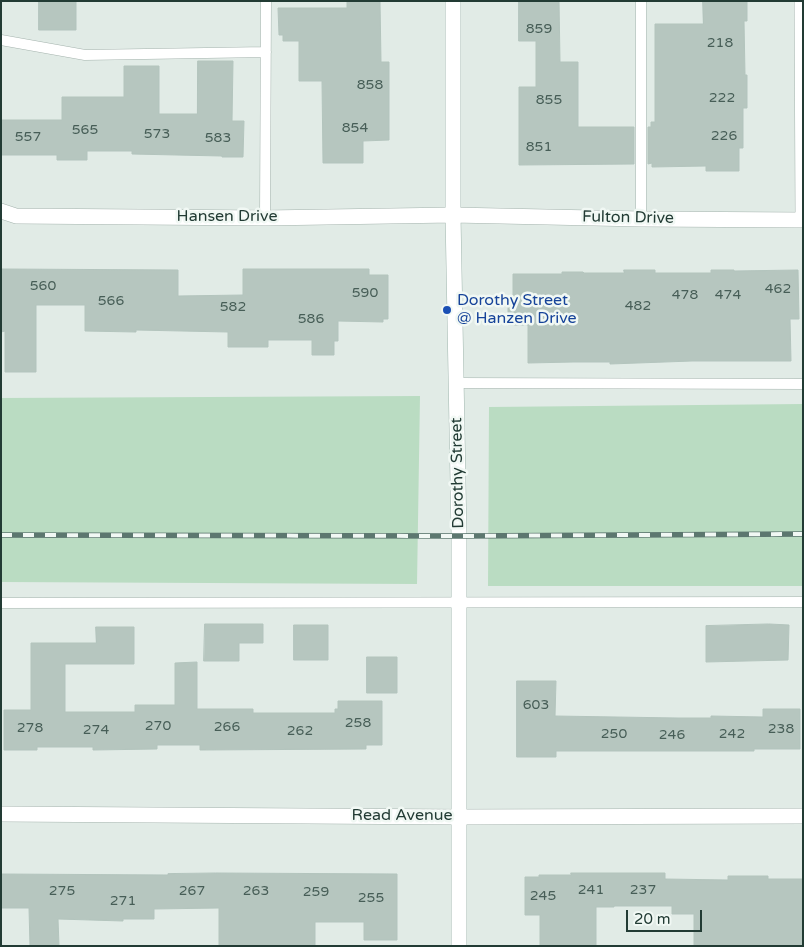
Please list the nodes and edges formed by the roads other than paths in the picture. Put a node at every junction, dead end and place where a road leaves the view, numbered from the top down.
1 (266, 1) edge
2 (453, 1) edge
3 (641, 1) edge
4 (802, 1) edge
5 (1, 40) edge
6 (266, 52) junction
7 (1, 212) edge
8 (453, 215) junction
9 (265, 218) junction
10 (641, 219) junction
11 (803, 220) edge
12 (456, 383) junction
13 (803, 384) edge
14 (459, 602) junction
15 (803, 602) edge
16 (1, 603) edge
17 (1, 814) edge
18 (803, 816) edge
19 (459, 817) junction
20 (459, 946) edge

1 - 6 lane
2 - 8 street, Dorothy Street
3 - 10 lane
4 - 11 street
5 - 6 lane
6 - 9 lane
7 - 9 street, Hansen Drive
8 - 9 street, Hansen Drive
8 - 10 street, Fulton Drive
8 - 12 street, Dorothy Street
10 - 11 street, Fulton Drive
12 - 13 lane
12 - 14 street, Dorothy Street
14 - 15 lane
14 - 16 lane
14 - 19 street, Dorothy Street
17 - 19 street, Read Avenue
18 - 19 street, Read Avenue
19 - 20 street, Dorothy Street

